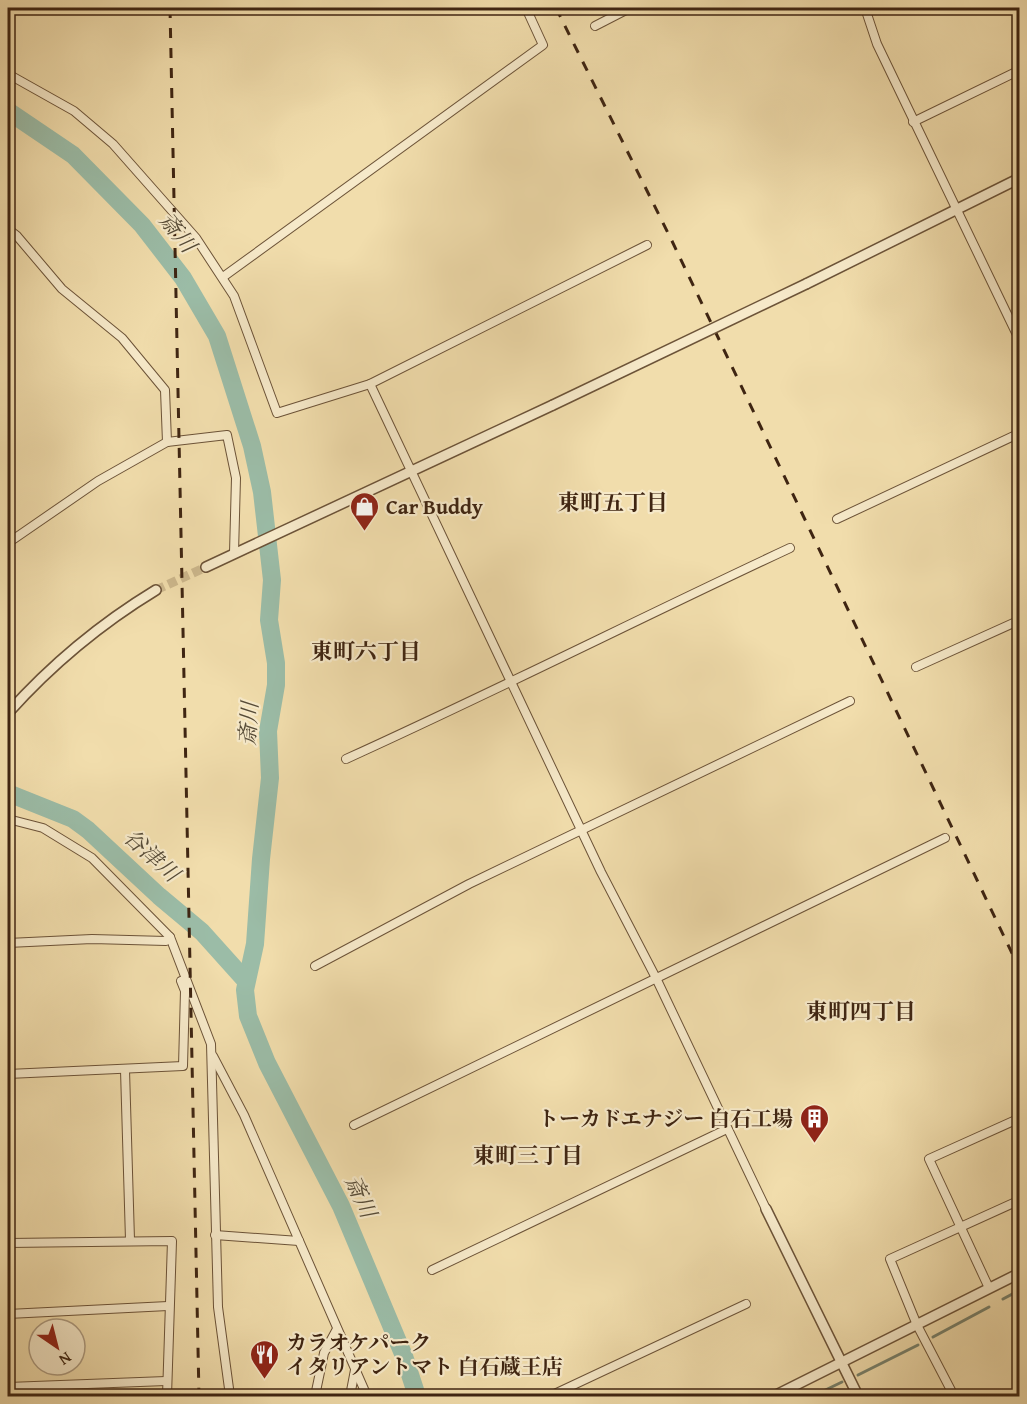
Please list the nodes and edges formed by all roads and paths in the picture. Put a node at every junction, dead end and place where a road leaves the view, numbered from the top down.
1 (526, 8) edge
2 (630, 8) edge
3 (865, 8) edge
4 (595, 27) dead end
5 (1020, 70) edge
6 (8, 74) edge
7 (913, 123) junction
8 (1020, 178) edge
9 (956, 208) junction
10 (8, 229) edge
11 (647, 245) dead end
12 (223, 277) junction
13 (1020, 341) edge
14 (370, 384) junction
15 (1020, 433) edge
16 (167, 442) junction
17 (412, 472) junction
18 (837, 519) dead end
19 (8, 543) edge
20 (790, 548) dead end
21 (237, 552) junction
22 (206, 567) tunnel mouth
23 (156, 590) tunnel mouth
24 (1020, 620) edge
25 (916, 668) dead end
26 (512, 684) junction
27 (850, 701) dead end
28 (8, 713) edge
29 (346, 759) dead end
30 (8, 819) edge
31 (583, 831) junction
32 (945, 838) dead end
33 (168, 939) junction
34 (8, 943) edge
35 (315, 966) dead end
36 (656, 978) junction
37 (212, 1053) junction
38 (125, 1070) junction
39 (8, 1074) edge
40 (1020, 1118) edge
41 (354, 1125) dead end
42 (727, 1129) junction
43 (1020, 1200) edge
44 (766, 1209) joint
45 (959, 1228) junction
46 (215, 1235) junction
47 (130, 1240) junction
48 (299, 1241) junction
49 (8, 1243) edge
50 (432, 1270) dead end
51 (1020, 1273) edge
52 (989, 1288) junction
53 (746, 1304) dead end
54 (168, 1306) junction
55 (8, 1314) edge
56 (917, 1325) junction
57 (337, 1329) junction
58 (842, 1363) junction
59 (355, 1369) junction
60 (166, 1381) junction
61 (8, 1387) edge
62 (166, 1396) edge
63 (230, 1396) edge
64 (315, 1396) edge
65 (350, 1396) edge
66 (367, 1396) edge
67 (550, 1396) edge
68 (774, 1396) edge
69 (858, 1396) edge
70 (954, 1396) edge

1 - 12 street
2 - 4 street
3 - 7 street
5 - 7 street
6 - 12 street
7 - 9 street
8 - 9 street
9 - 13 street
9 - 17 street, bridge
10 - 16 street
11 - 14 street
12 - 14 street
14 - 17 street
15 - 18 street
16 - 19 street
16 - 21 street
17 - 21 street
17 - 26 street
20 - 26 street
21 - 22 street
23 - 28 street
24 - 25 street
26 - 29 street
26 - 31 street
27 - 31 street
30 - 33 street
31 - 35 street
31 - 36 street
32 - 36 street
33 - 34 street
33 - 37 street
33 - 38 street
36 - 41 street
36 - 42 street
37 - 46 street
37 - 48 street
38 - 39 street
38 - 47 street
40 - 45 street
42 - 44 street
42 - 50 street
43 - 45 street
44 - 58 street
45 - 52 street
45 - 56 street
46 - 48 street
46 - 63 street
47 - 49 street
47 - 54 street
48 - 57 street
51 - 52 street
52 - 56 street
53 - 67 street
54 - 55 street
54 - 60 street
56 - 58 street
56 - 70 street
57 - 59 street
57 - 64 street
58 - 68 street
58 - 69 street
59 - 65 street
59 - 66 street
60 - 61 street
60 - 62 street

